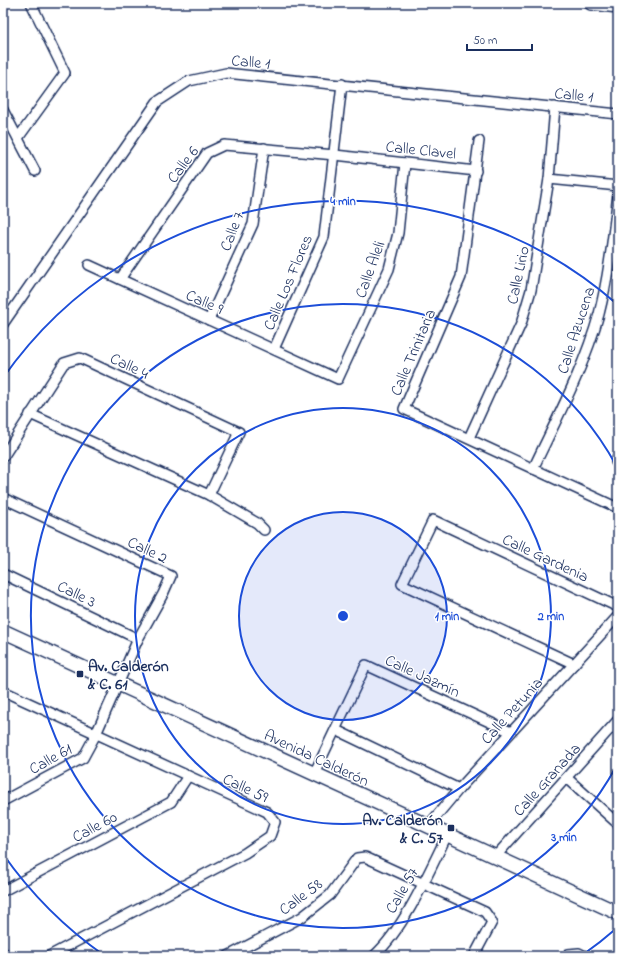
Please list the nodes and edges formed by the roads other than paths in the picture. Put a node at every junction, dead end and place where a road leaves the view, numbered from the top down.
1 (31, 3) edge
2 (592, 3) edge
3 (618, 6) edge
4 (342, 84) junction
5 (555, 108) junction
6 (3, 110) edge
7 (618, 114) edge
8 (18, 138) junction
9 (480, 141) dead end
10 (264, 148) junction
11 (335, 155) junction
12 (405, 163) junction
13 (35, 171) dead end
14 (476, 171) junction
15 (550, 179) junction
16 (618, 186) edge
17 (618, 194) edge
18 (89, 265) dead end
19 (120, 279) junction
20 (209, 320) junction
21 (3, 324) edge
22 (274, 349) junction
23 (338, 379) joint
24 (30, 414) junction
25 (469, 438) junction
26 (3, 457) edge
27 (534, 469) junction
28 (209, 496) junction
29 (3, 498) edge
30 (618, 508) edge
31 (264, 530) dead end
32 (3, 574) edge
33 (618, 607) edge
34 (618, 616) edge
35 (3, 631) edge
36 (138, 639) junction
37 (574, 664) junction
38 (117, 684) junction
39 (4, 694) edge
40 (618, 720) edge
41 (336, 730) junction
42 (511, 732) junction
43 (96, 734) junction
44 (314, 774) junction
45 (188, 776) junction
46 (567, 778) junction
47 (459, 789) junction
48 (3, 801) edge
49 (618, 824) edge
50 (428, 826) junction
51 (447, 835) junction
52 (495, 857) junction
53 (423, 884) junction
54 (3, 891) edge
55 (618, 913) edge
56 (3, 952) edge
57 (5, 956) edge
58 (49, 956) edge
59 (228, 956) edge
60 (374, 956) edge
61 (474, 956) edge
62 (567, 956) edge
63 (585, 956) edge

1 - 8 street
2 - 3 street
4 - 5 street, Calle 1
4 - 11 street, Calle Los Flores
4 - 21 street, Calle 1
5 - 7 street, Calle 1
5 - 15 street, Calle Lirio
6 - 8 street
8 - 13 street
9 - 14 street, Calle Clavel
10 - 11 street, Calle 6
10 - 19 street, Calle 6
10 - 20 street, Calle 7
11 - 12 street, Calle Clavel
11 - 22 street, Calle Los Flores
12 - 14 street, Calle Clavel
12 - 23 street, Calle Aleli
14 - 25 street, Calle Trinitaria
15 - 16 street
15 - 25 street, Calle Lirio
17 - 27 street, Calle Azucena
18 - 19 street, Calle 9
19 - 20 street, Calle 9
20 - 22 street, Calle 9
22 - 23 street, Calle 9
24 - 26 street, Calle 4
24 - 28 street
24 - 28 street, Calle 4
25 - 27 street, Calle Trinitaria
27 - 30 street, Calle Trinitaria
28 - 31 street
29 - 36 street, Calle 2
32 - 36 street, Calle 3
33 - 37 street, Calle Gardenia
34 - 37 street, Calle Petunia
35 - 38 street, Avenida Calderón
36 - 38 street, Calle 2
37 - 42 street, Calle Petunia
38 - 43 street, Calle 61
38 - 44 street, Avenida Calderón
39 - 43 street, Calle 59
40 - 46 street, Calle Granada
41 - 42 street, Calle Jazmín
41 - 44 street
41 - 47 street
42 - 47 street, Calle Petunia
43 - 45 street, Calle 59
43 - 48 street, Calle 61
44 - 50 street, Avenida Calderón
45 - 54 street, Calle 60
45 - 58 street, Calle 59
46 - 49 street
46 - 52 street, Calle Granada
47 - 50 street, Calle Petunia
50 - 51 street, Avenida Calderón
51 - 52 street, Avenida Calderón
51 - 53 street, Calle 57
52 - 55 street, Avenida Calderón
53 - 59 street, Calle 58
53 - 60 street, Calle 57
53 - 61 street
56 - 57 street
62 - 63 street

